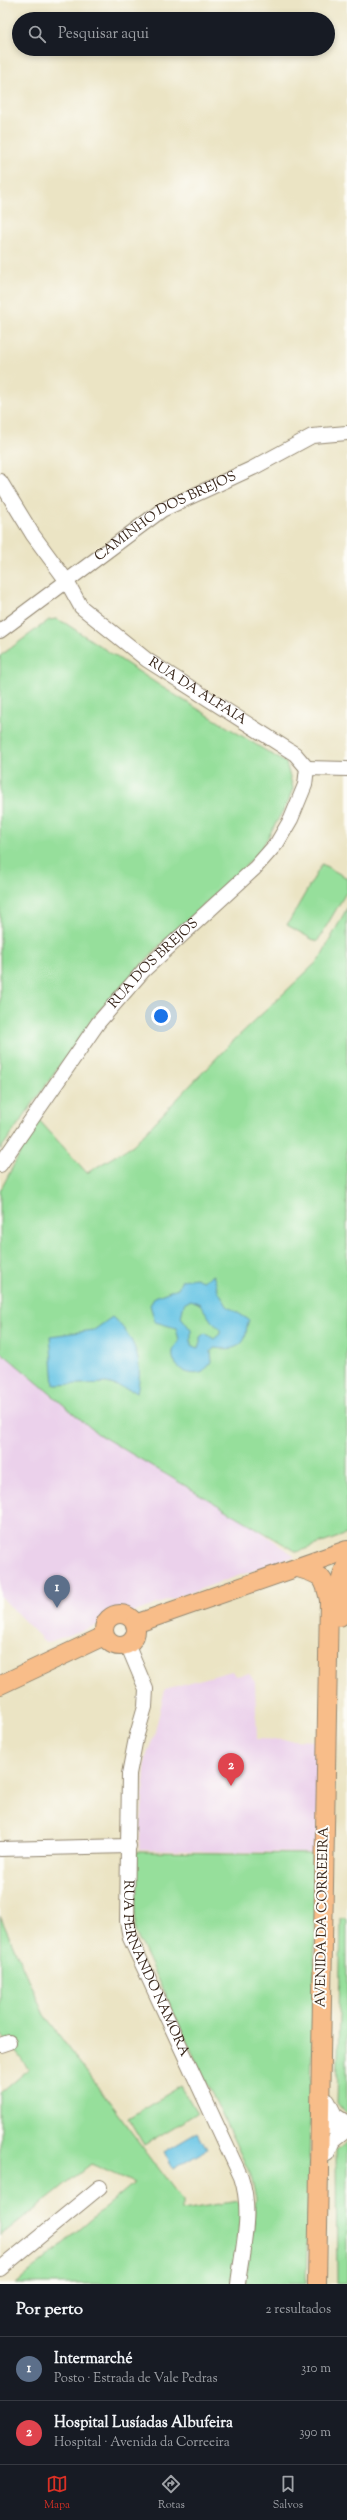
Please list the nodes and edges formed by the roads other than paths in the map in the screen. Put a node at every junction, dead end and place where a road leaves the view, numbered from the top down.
1 (347, 433) edge
2 (0, 481) edge
3 (66, 580) junction
4 (0, 631) edge
5 (307, 768) junction
6 (347, 769) edge
7 (0, 1165) edge
8 (347, 1550) edge
9 (347, 1564) edge
10 (298, 1568) junction
11 (135, 1624) junction
12 (104, 1636) junction
13 (127, 1644) junction
14 (0, 1685) edge
15 (129, 1846) junction
16 (0, 1849) edge
17 (324, 2104) junction
18 (337, 2132) edge
19 (100, 2187) dead end
20 (0, 2269) edge
21 (238, 2284) edge
22 (317, 2284) edge
23 (325, 2284) edge

1 - 3 street, CAMINHO DOS BREJOS
2 - 3 street, RUA DA ALFAIA
3 - 4 street, CAMINHO DOS BREJOS
3 - 5 street, RUA DA ALFAIA
5 - 6 street
5 - 7 street, RUA DOS BREJOS
8 - 10 main road
9 - 17 main road, AVENIDA DA CORREEIRA
10 - 11 main road
10 - 17 main road, AVENIDA DA CORREEIRA
11 - 12 main road
11 - 13 main road
12 - 13 main road
12 - 14 main road
13 - 15 street, RUA FERNANDO NAMORA
15 - 16 street
15 - 21 street, RUA FERNANDO NAMORA
17 - 18 main road, AVENIDA DA CORREEIRA
17 - 18 street
18 - 22 main road, AVENIDA DA CORREEIRA
18 - 23 main road, AVENIDA DA CORREEIRA
19 - 20 street

